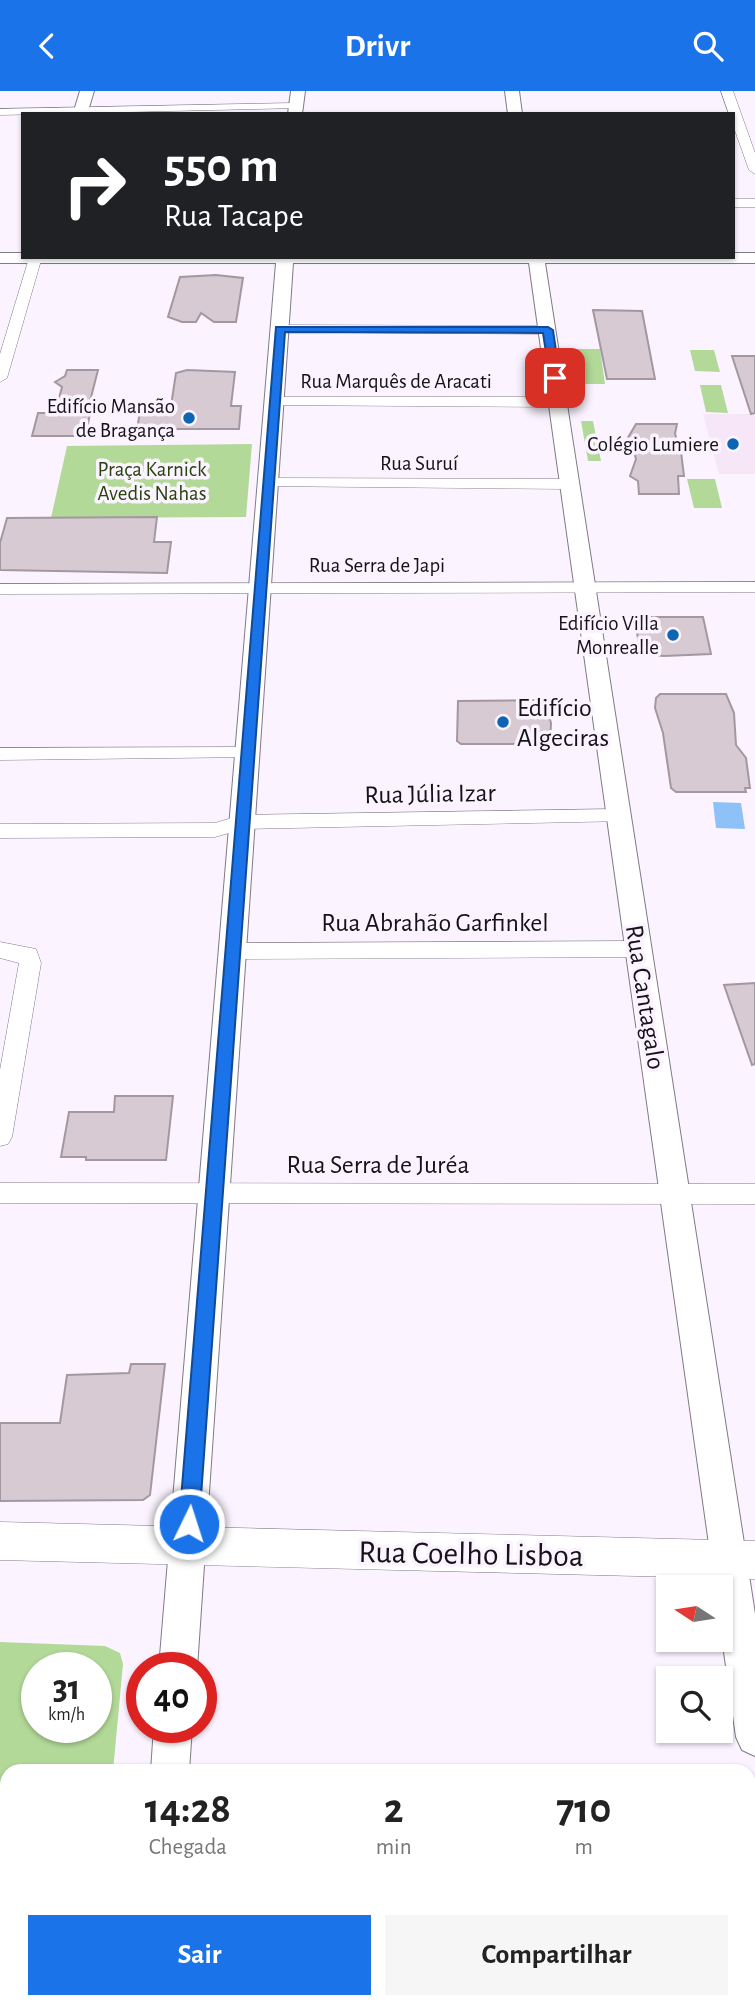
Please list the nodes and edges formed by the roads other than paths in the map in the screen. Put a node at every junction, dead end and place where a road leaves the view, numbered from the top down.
1 (87, 91) edge
2 (298, 91) edge
3 (512, 91) edge
4 (727, 91) edge
5 (295, 110) edge
6 (81, 111) edge
7 (21, 112) edge
8 (40, 112) edge
9 (515, 112) edge
10 (0, 113) edge
11 (735, 159) edge
12 (753, 164) edge
13 (735, 203) edge
14 (755, 203) edge
15 (0, 258) edge
16 (21, 258) edge
17 (735, 258) edge
18 (755, 258) edge
19 (36, 259) edge
20 (285, 259) edge
21 (536, 259) edge
22 (280, 329) junction
23 (548, 330) junction
24 (0, 378) edge
25 (275, 402) junction
26 (559, 403) junction
27 (268, 483) junction
28 (570, 484) junction
29 (584, 587) junction
30 (755, 587) edge
31 (259, 588) junction
32 (0, 589) edge
33 (247, 753) junction
34 (0, 754) edge
35 (618, 816) junction
36 (242, 822) junction
37 (0, 831) edge
38 (639, 949) junction
39 (0, 950) edge
40 (232, 951) junction
41 (0, 1137) edge
42 (0, 1193) edge
43 (215, 1193) junction
44 (675, 1194) junction
45 (755, 1194) edge
46 (0, 1541) edge
47 (187, 1546) junction
48 (742, 1560) edge
49 (179, 1652) edge
50 (755, 1737) edge
51 (172, 1743) edge
52 (170, 1764) edge

1 - 6 street
2 - 5 street
3 - 9 street
4 - 12 street
5 - 6 street
6 - 8 street
7 - 10 street
11 - 12 street
13 - 14 street
15 - 16 street
17 - 18 street
19 - 24 street
20 - 22 street
21 - 23 street, Rua Cantagalo
22 - 23 street
22 - 25 street
23 - 26 street, Rua Cantagalo
25 - 26 street, Rua Marquês de Aracati
25 - 27 street
26 - 28 street, Rua Cantagalo
27 - 28 street, Rua Suruí
27 - 31 street
28 - 29 street, Rua Cantagalo
29 - 30 street, Rua Serra de Japi
29 - 31 street, Rua Serra de Japi
29 - 35 street, Rua Cantagalo
31 - 32 street, Rua Serra de Japi
31 - 33 street
33 - 34 street
33 - 36 street
35 - 36 street, Rua Júlia Izar
35 - 38 street, Rua Cantagalo
36 - 37 street, Rua Júlia Izar
36 - 40 street
38 - 40 street, Rua Abrahão Garfinkel
38 - 44 street, Rua Cantagalo
39 - 41 street
40 - 43 street
42 - 43 street, Rua Serra de Juréa
43 - 44 street, Rua Serra de Juréa
43 - 47 street
44 - 45 street, Rua Serra de Juréa
44 - 48 street, Rua Cantagalo
46 - 47 main road, Rua Coelho Lisboa
47 - 48 main road, Rua Coelho Lisboa
47 - 49 street
48 - 50 street, Rua Cantagalo
51 - 52 street

